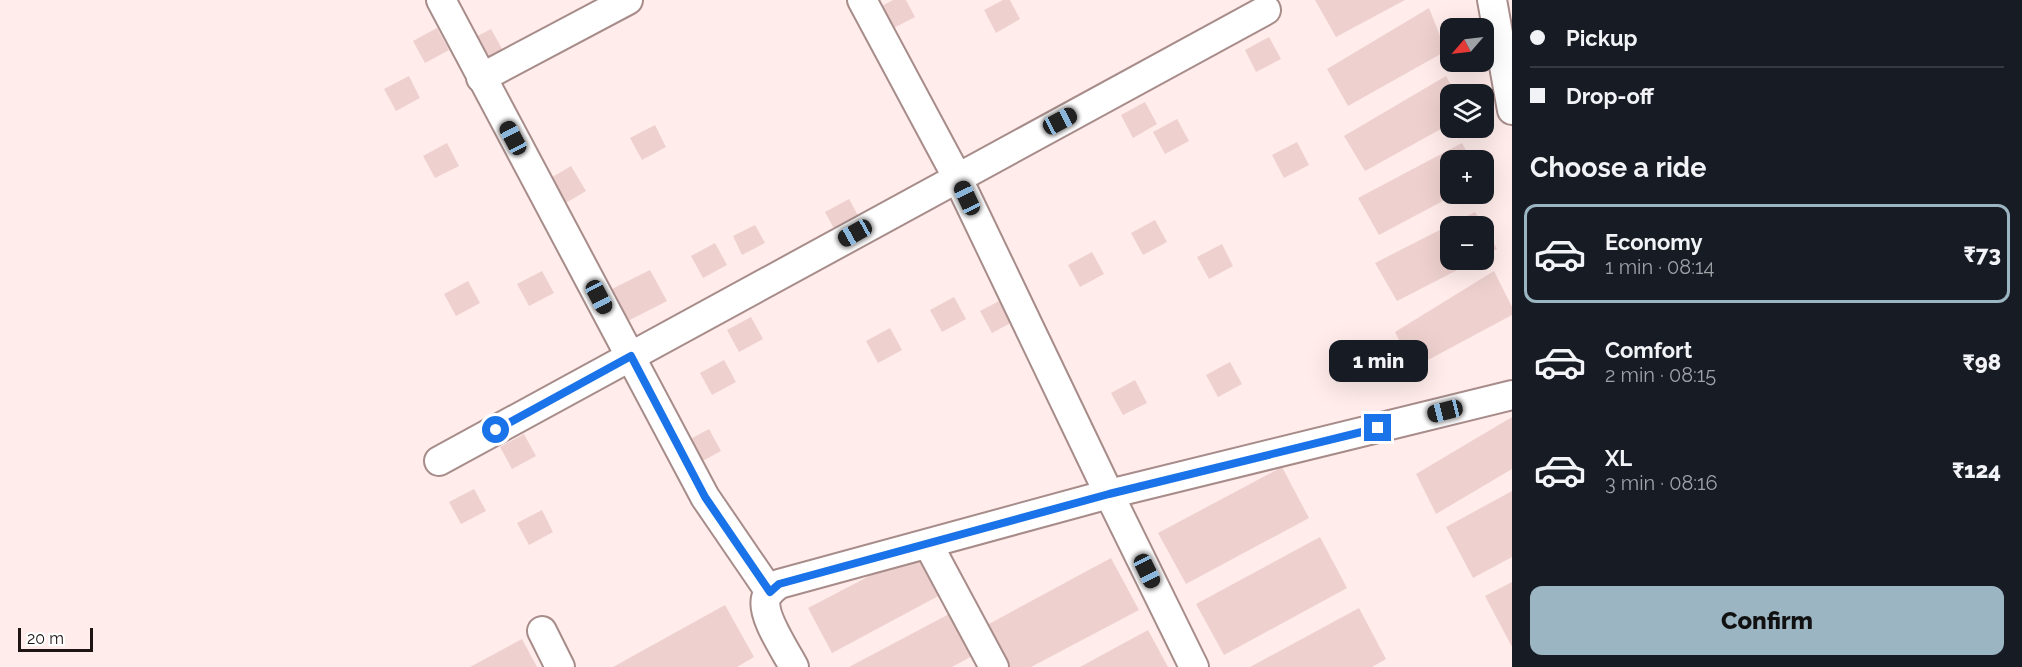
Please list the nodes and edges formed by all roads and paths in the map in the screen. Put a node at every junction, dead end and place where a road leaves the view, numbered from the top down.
1 (441, 0) edge
2 (628, 0) edge
3 (862, 0) edge
4 (1492, 0) edge
5 (1266, 10) dead end
6 (482, 78) junction
7 (1512, 110) edge
8 (957, 177) junction
9 (631, 356) junction
10 (1512, 394) edge
11 (439, 461) dead end
12 (1109, 494) junction
13 (928, 544) junction
14 (770, 592) junction
15 (542, 631) dead end
16 (560, 667) edge
17 (794, 667) edge
18 (994, 667) edge
19 (1194, 667) edge

1 - 6 street
2 - 6 street
3 - 8 street
4 - 7 street
5 - 8 street
6 - 9 street
8 - 9 street
8 - 12 street
9 - 11 street
9 - 14 street
10 - 12 street
12 - 13 street
12 - 19 street
13 - 14 street
13 - 18 street
14 - 17 street
15 - 16 street

